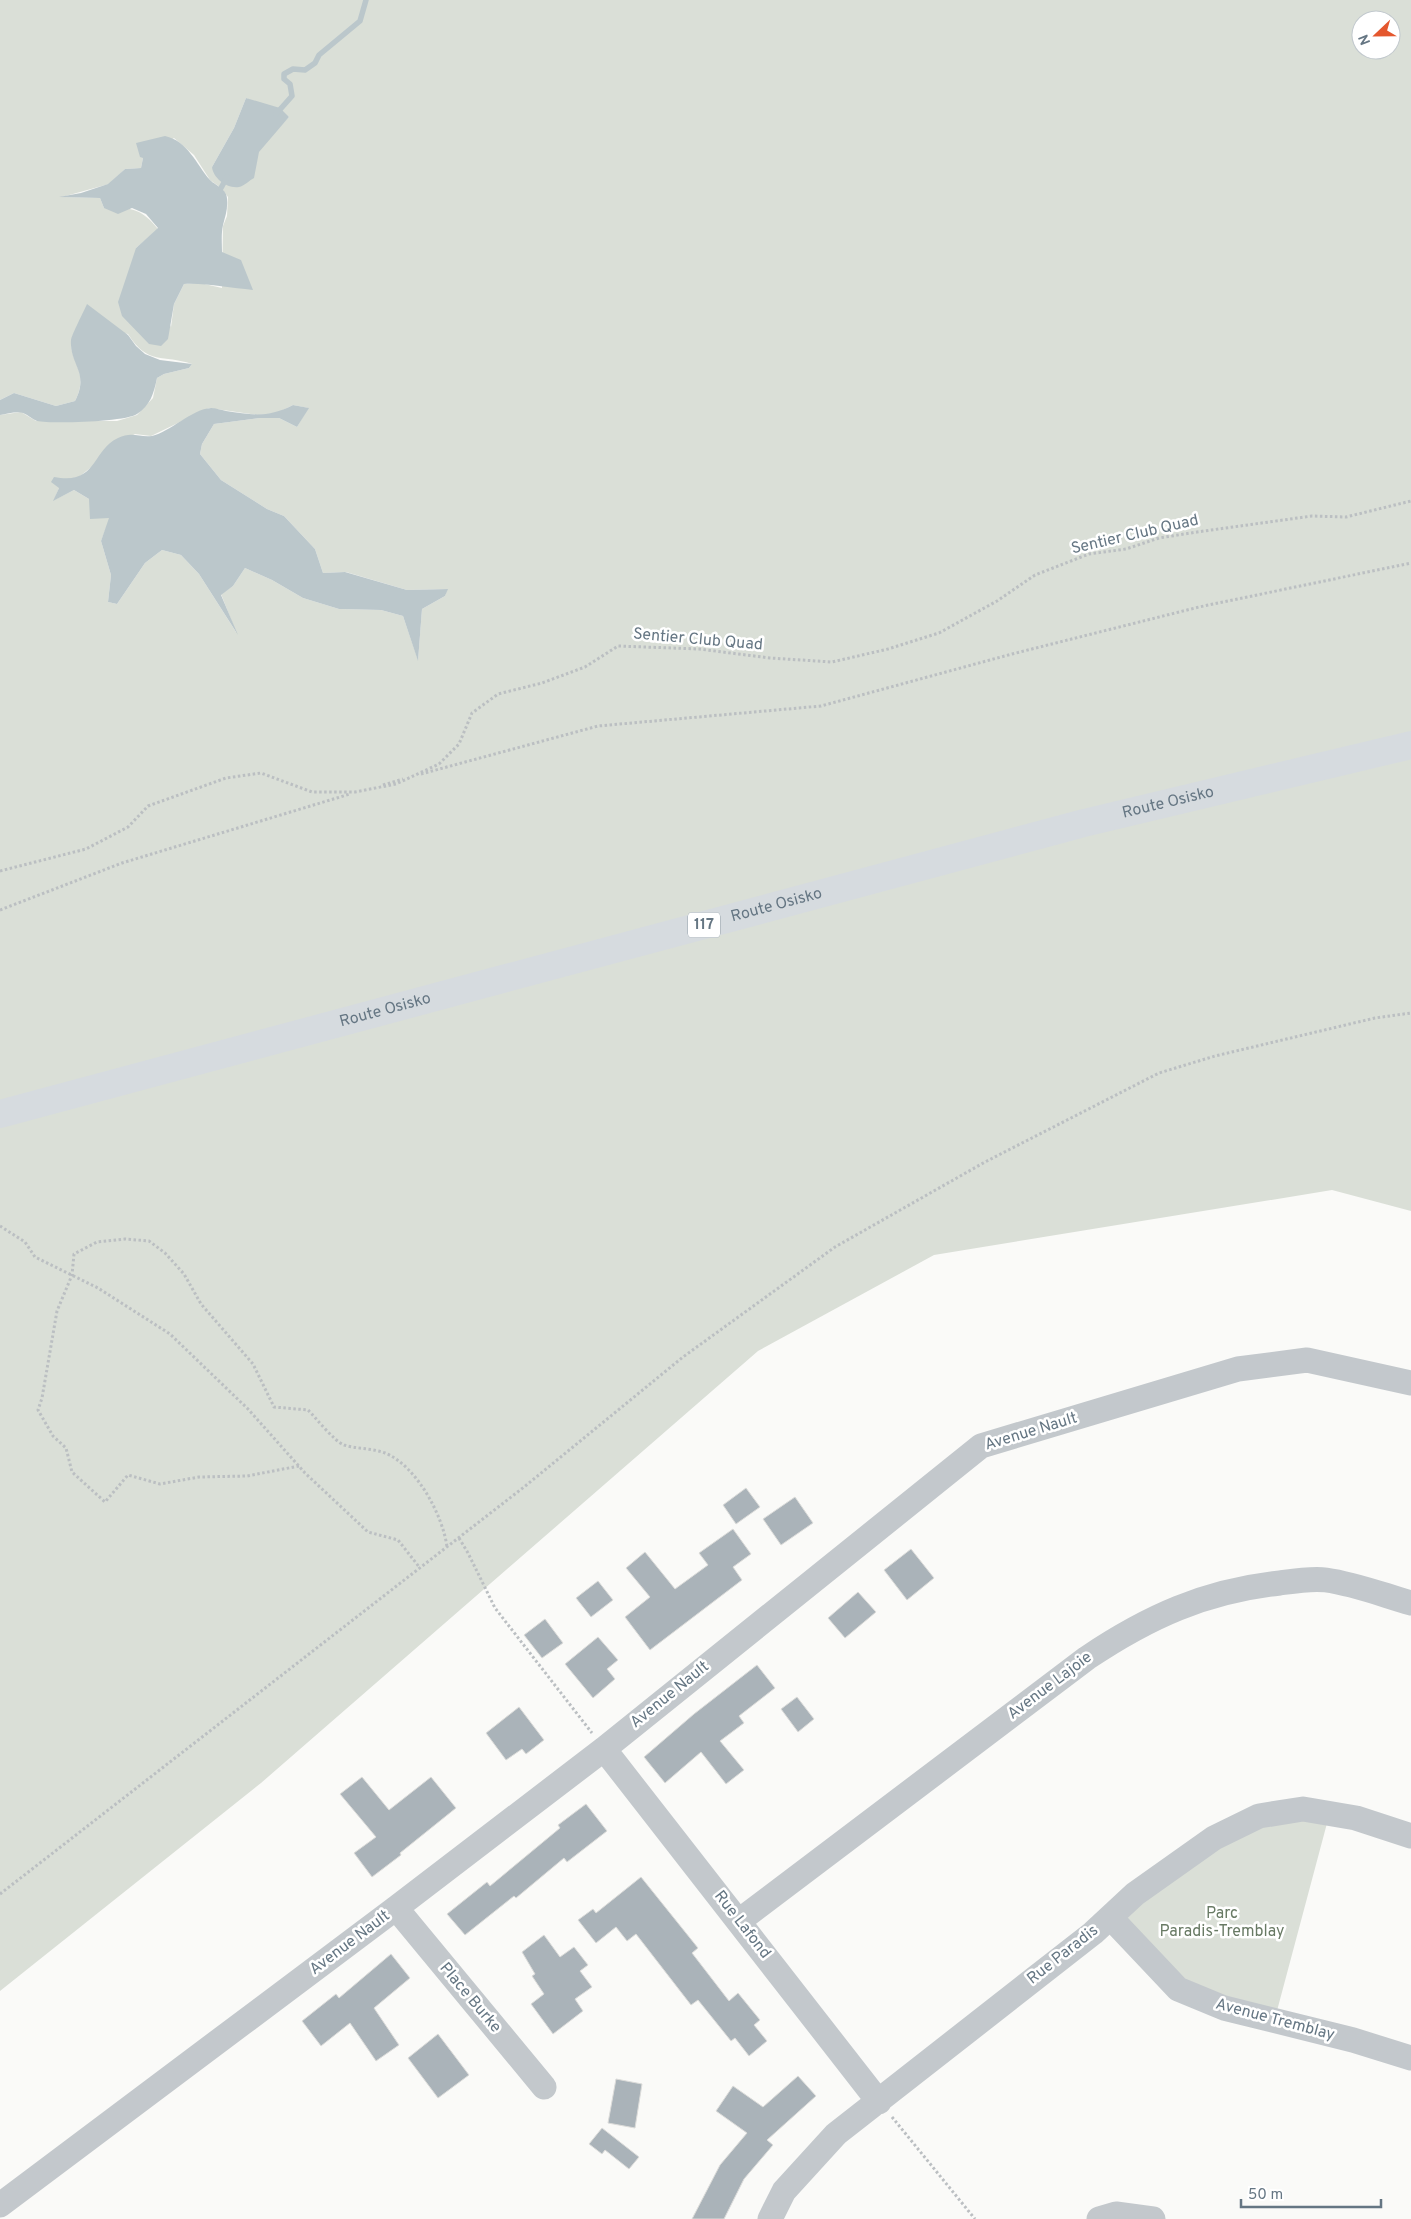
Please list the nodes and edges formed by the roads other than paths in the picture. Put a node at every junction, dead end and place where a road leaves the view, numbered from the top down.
1 (1411, 745) edge
2 (0, 1114) edge
3 (1411, 1383) edge
4 (1411, 1603) edge
5 (604, 1749) junction
6 (1411, 1836) edge
7 (396, 1908) junction
8 (1110, 1917) junction
9 (739, 1921) junction
10 (1411, 2058) edge
11 (544, 2087) dead end
12 (879, 2102) junction
13 (0, 2205) edge
14 (770, 2219) edge
15 (1099, 2219) edge
16 (1154, 2219) edge

1 - 2 highway, Route Osisko / 117
3 - 5 street, Avenue Nault
4 - 9 street, Avenue Lajoie
5 - 7 street, Avenue Nault
5 - 9 street, Rue Lafond
6 - 8 street, Rue Paradis
7 - 11 street, Place Burke
7 - 13 street, Avenue Nault
8 - 10 street, Avenue Tremblay
8 - 12 street, Rue Paradis
9 - 12 street, Rue Lafond
12 - 14 street, Rue Paradis
15 - 16 street

